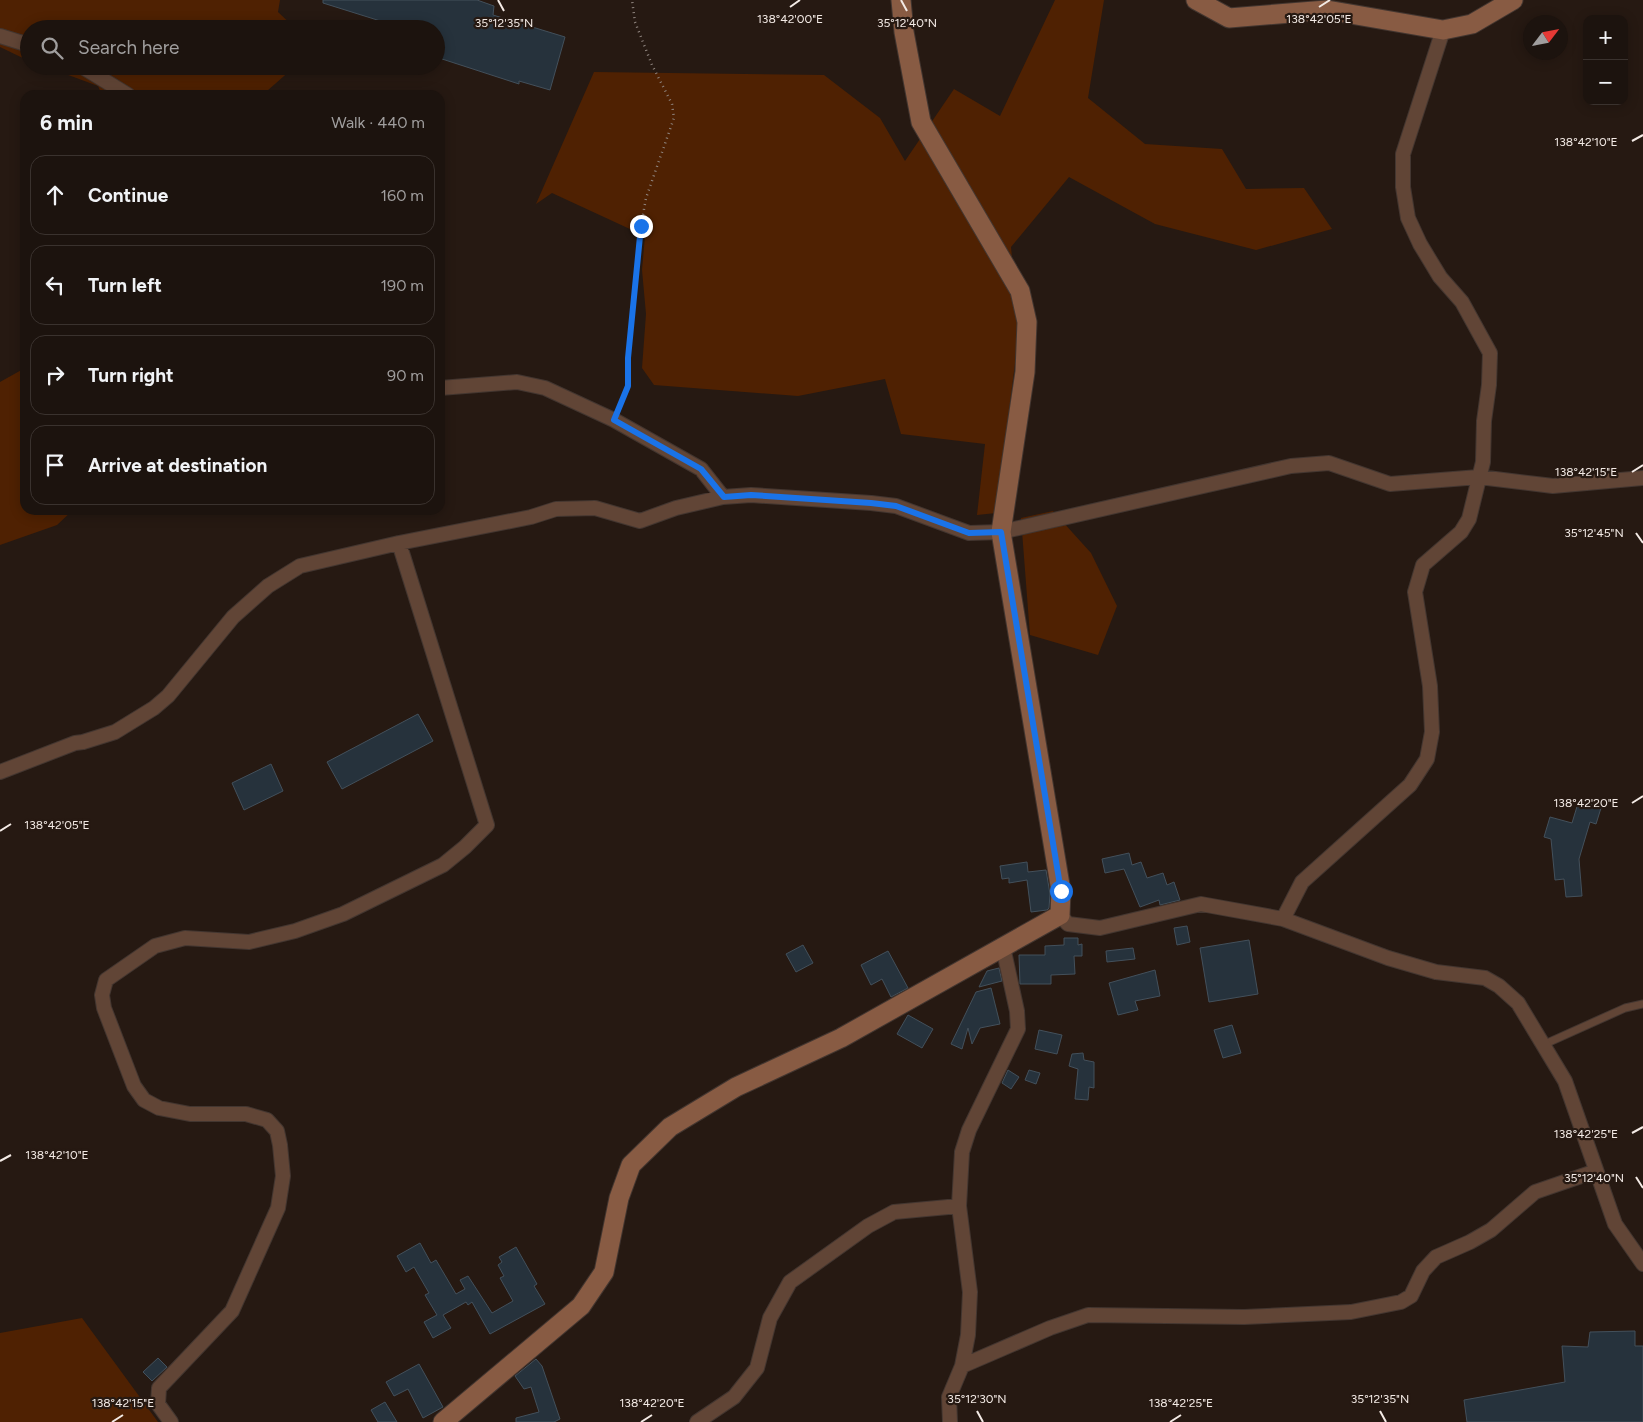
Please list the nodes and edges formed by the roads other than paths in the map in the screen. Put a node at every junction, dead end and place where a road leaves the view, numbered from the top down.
1 (901, 0) edge
2 (1196, 0) edge
3 (1513, 0) edge
4 (1443, 30) junction
5 (0, 36) edge
6 (20, 42) edge
7 (96, 75) edge
8 (120, 90) edge
9 (445, 388) edge
10 (1479, 477) junction
11 (1643, 478) edge
12 (724, 497) junction
13 (1001, 532) junction
14 (399, 543) junction
15 (0, 772) edge
16 (1060, 915) junction
17 (1283, 919) junction
18 (1003, 947) junction
19 (1643, 1004) edge
20 (1545, 1044) junction
21 (1596, 1171) junction
22 (959, 1206) junction
23 (1643, 1264) edge
24 (962, 1366) junction
25 (171, 1422) edge
26 (443, 1422) edge
27 (697, 1422) edge
28 (950, 1422) edge

1 - 13 street
2 - 4 street
3 - 4 street
4 - 10 street
5 - 6 street
7 - 8 street
9 - 12 street
10 - 11 street
10 - 13 street
10 - 17 street
12 - 13 street
12 - 14 street
13 - 16 street
14 - 15 street
14 - 25 street
16 - 17 street
16 - 18 street
17 - 20 street
18 - 22 street
18 - 26 street
19 - 20 lane
20 - 21 street
21 - 23 street
21 - 24 street
22 - 24 street
22 - 27 street
24 - 28 street

